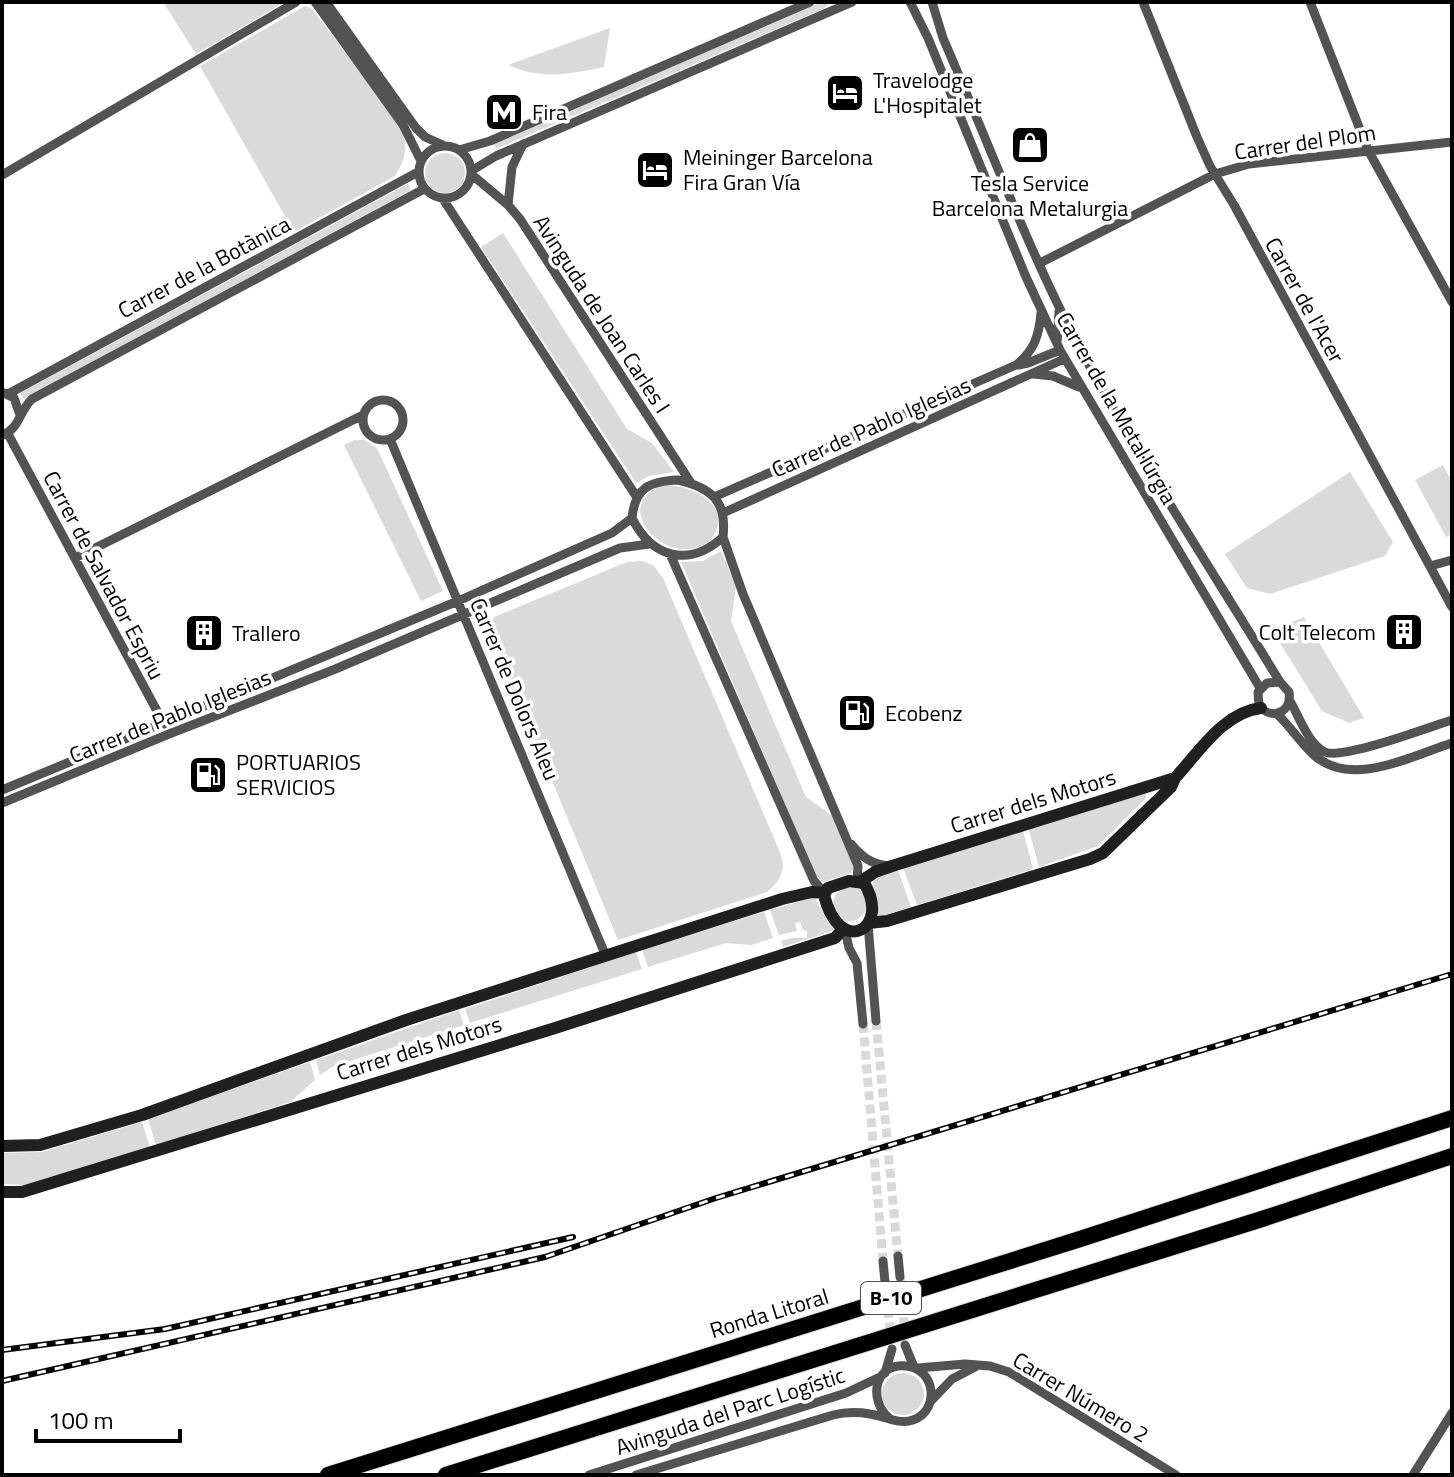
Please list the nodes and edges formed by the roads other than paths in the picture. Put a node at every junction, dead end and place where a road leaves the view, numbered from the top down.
1 (296, 2) edge
2 (315, 2) edge
3 (326, 2) edge
4 (810, 2) edge
5 (852, 2) edge
6 (910, 2) edge
7 (932, 2) edge
8 (1143, 2) edge
9 (1310, 2) edge
10 (1452, 142) edge
11 (523, 144) junction
12 (445, 146) junction
13 (459, 150) junction
14 (1368, 150) junction
15 (420, 166) junction
16 (471, 173) junction
17 (1215, 174) junction
18 (2, 175) edge
19 (424, 189) junction
20 (443, 199) junction
21 (508, 205) junction
22 (1040, 263) junction
23 (1452, 302) edge
24 (1058, 304) junction
25 (1041, 313) junction
26 (1059, 354) junction
27 (1016, 365) junction
28 (1072, 372) junction
29 (1033, 374) junction
30 (1095, 377) junction
31 (1080, 387) junction
32 (5, 393) edge
33 (20, 415) junction
34 (363, 415) junction
35 (5, 434) edge
36 (390, 439) junction
37 (691, 483) junction
38 (636, 496) junction
39 (714, 497) junction
40 (723, 513) junction
41 (632, 518) junction
42 (723, 537) junction
43 (649, 544) junction
44 (670, 554) junction
45 (75, 558) junction
46 (1452, 560) edge
47 (1430, 566) junction
48 (458, 601) junction
49 (1452, 607) edge
50 (464, 613) junction
51 (383, 631) junction
52 (344, 647) junction
53 (388, 647) junction
54 (352, 662) junction
55 (1280, 682) junction
56 (1260, 688) junction
57 (1290, 701) junction
58 (1261, 708) junction
59 (1277, 714) junction
60 (1452, 720) edge
61 (162, 722) junction
62 (169, 734) junction
63 (1452, 743) edge
64 (1175, 778) junction
65 (2, 790) edge
66 (2, 803) edge
67 (844, 835) junction
68 (892, 866) junction
69 (858, 881) junction
70 (825, 893) junction
71 (868, 924) junction
72 (844, 930) junction
73 (605, 954) junction
74 (876, 1021) tunnel mouth
75 (863, 1024) tunnel mouth
76 (1452, 1118) edge
77 (3, 1146) edge
78 (1452, 1156) edge
79 (2, 1192) edge
80 (898, 1256) tunnel mouth
81 (883, 1261) tunnel mouth
82 (900, 1277) tunnel mouth
83 (885, 1282) tunnel mouth
84 (905, 1345) tunnel mouth
85 (892, 1349) tunnel mouth
86 (982, 1365) junction
87 (915, 1368) junction
88 (882, 1375) junction
89 (931, 1401) junction
90 (1452, 1413) edge
91 (889, 1418) junction
92 (328, 1475) edge
93 (446, 1475) edge
94 (589, 1475) edge
95 (636, 1475) edge
96 (1176, 1475) edge
97 (1413, 1475) edge

1 - 18 street
2 - 15 street
3 - 12 street
4 - 13 street
5 - 11 street
6 - 25 street, Carrer de la Metal·lúrgia
7 - 22 street, Carrer de la Metal·lúrgia
8 - 17 street, Carrer de l'Acer
9 - 14 street
10 - 14 street, Carrer del Plom
11 - 16 street
11 - 21 street
12 - 13 street
12 - 15 street
13 - 16 street
14 - 17 street, Carrer del Plom
14 - 23 street
15 - 19 street
15 - 32 street, Carrer de la Botànica
16 - 20 street
16 - 21 street, Avinguda de Joan Carles I
17 - 22 street, Carrer del Plom
17 - 47 street, Carrer de l'Acer
19 - 20 street
19 - 33 street, Carrer de la Botànica
20 - 38 street
21 - 37 street, Avinguda de Joan Carles I
22 - 24 street, Carrer de la Metal·lúrgia
24 - 26 street
24 - 30 street, Carrer de la Metal·lúrgia
25 - 26 street, Carrer de la Metal·lúrgia
25 - 27 street
26 - 27 street, Carrer de Pablo Iglesias
26 - 28 street, Carrer de la Metal·lúrgia
26 - 29 street, Carrer de Pablo Iglesias
27 - 39 street, Carrer de Pablo Iglesias
28 - 30 street
28 - 31 street, Carrer de la Metal·lúrgia
29 - 31 street
29 - 40 street, Carrer de Pablo Iglesias
30 - 55 street, Carrer de la Metal·lúrgia
31 - 56 street, Carrer de la Metal·lúrgia
32 - 33 street
33 - 35 street, Carrer de la Botànica
34 - 36 street
34 - 36 street
34 - 45 street
35 - 45 street, Carrer de Salvador Espriu
36 - 48 street, Carrer de Dolors Aleu
37 - 38 street
37 - 39 street
38 - 41 street
39 - 40 street
40 - 42 street
41 - 43 street
41 - 48 street, Carrer de Pablo Iglesias
42 - 44 street
42 - 67 street
43 - 44 street
43 - 50 street, Carrer de Pablo Iglesias
44 - 70 street
45 - 61 street, Carrer de Salvador Espriu
46 - 47 street
47 - 49 street, Carrer de l'Acer
48 - 50 street, Carrer de Dolors Aleu
48 - 51 street, Carrer de Pablo Iglesias
50 - 53 street, Carrer de Pablo Iglesias
50 - 73 street, Carrer de Dolors Aleu
51 - 52 street, Carrer de Pablo Iglesias
51 - 53 street
52 - 54 street
52 - 61 street, Carrer de Pablo Iglesias
53 - 54 street, Carrer de Pablo Iglesias
54 - 62 street, Carrer de Pablo Iglesias
55 - 56 street
55 - 57 street
56 - 58 street
57 - 59 street
57 - 60 street
58 - 59 street
58 - 64 street, Carrer dels Motors
59 - 63 street
61 - 62 street, Carrer de Salvador Espriu
61 - 65 street, Carrer de Pablo Iglesias
62 - 66 street, Carrer de Pablo Iglesias
64 - 68 street, Carrer dels Motors
64 - 71 street, Carrer dels Motors
67 - 68 street
67 - 69 street
68 - 69 street, Carrer dels Motors
69 - 70 street
69 - 71 street
70 - 72 street
70 - 73 street, Carrer dels Motors
71 - 72 street
71 - 74 street
72 - 75 street
72 - 79 street, Carrer dels Motors
73 - 77 street, Carrer dels Motors
76 - 92 highway, Ronda Litoral / B-10
78 - 93 highway, B-10
80 - 82 street
81 - 83 street
84 - 87 street
85 - 88 street
86 - 87 street, Carrer Número 2
86 - 89 street
86 - 96 street, Carrer Número 2
87 - 88 street
87 - 89 street
88 - 91 street
88 - 94 street, Avinguda del Parc Logístic
89 - 91 street
90 - 97 street
91 - 95 street, Avinguda del Parc Logístic

